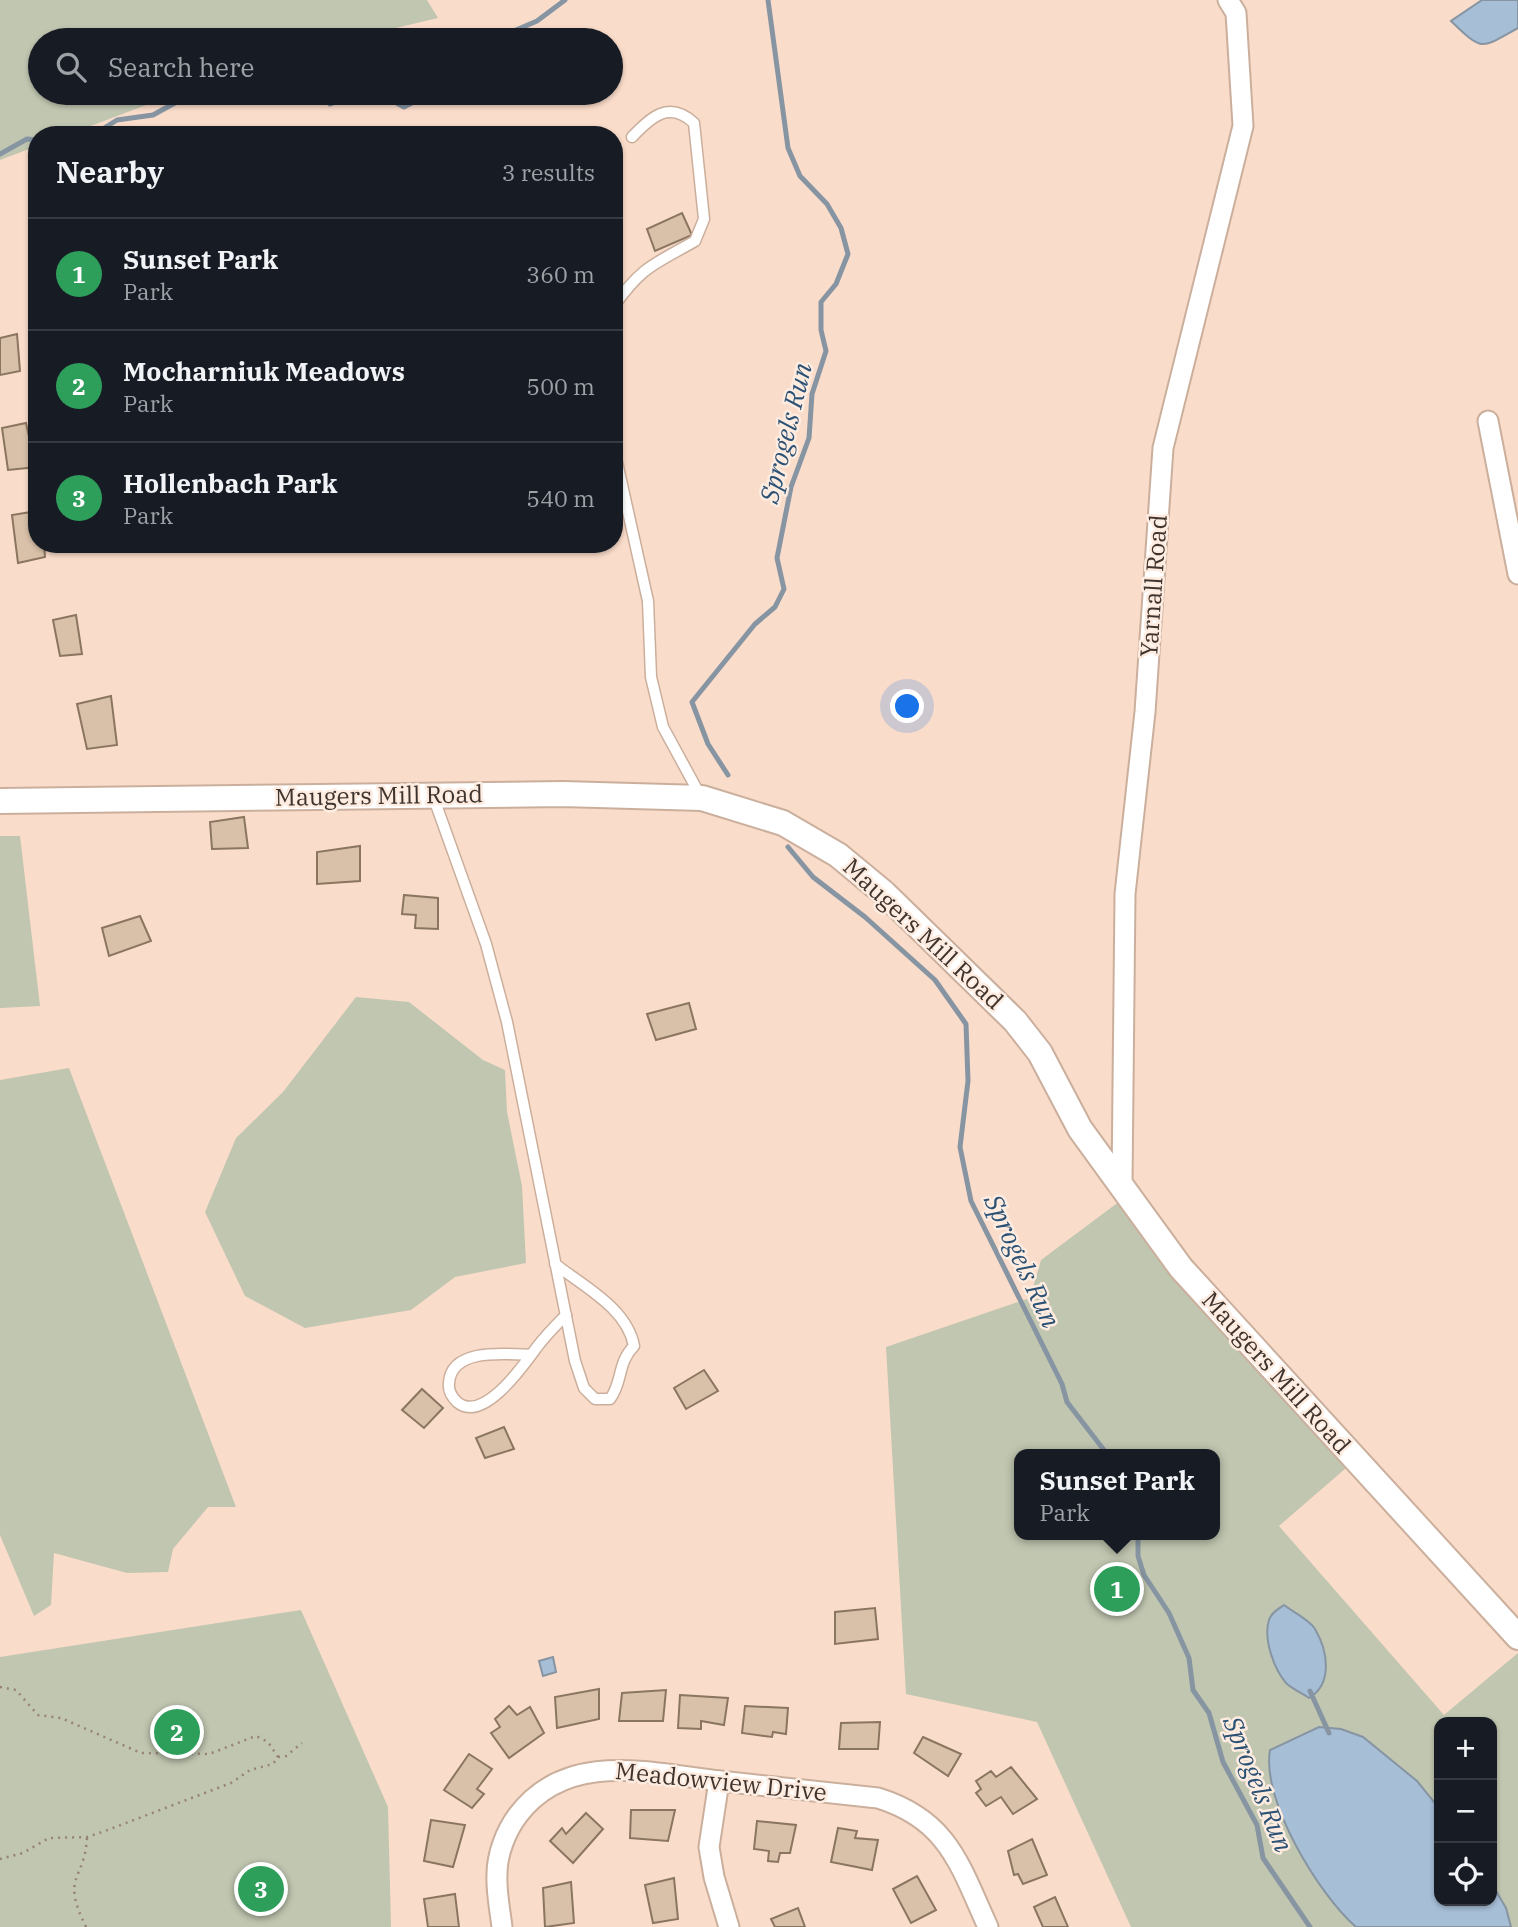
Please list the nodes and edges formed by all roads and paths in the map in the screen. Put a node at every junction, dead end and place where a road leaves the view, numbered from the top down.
1 (1228, 0) edge
2 (632, 137) dead end
3 (623, 293) edge
4 (1488, 421) dead end
5 (623, 489) edge
6 (1518, 574) edge
7 (433, 796) junction
8 (702, 798) junction
9 (0, 801) edge
10 (1122, 1184) junction
11 (555, 1264) junction
12 (566, 1315) junction
13 (531, 1355) junction
14 (1518, 1637) edge
15 (0, 1687) edge
16 (302, 1743) dead end
17 (278, 1757) junction
18 (719, 1781) junction
19 (87, 1837) junction
20 (0, 1859) edge
21 (86, 1927) edge
22 (502, 1927) edge
23 (729, 1927) edge
24 (988, 1927) edge

1 - 10 street, Yarnall Road
2 - 3 lane
4 - 6 street
5 - 8 lane
7 - 8 street, Maugers Mill Road
7 - 9 street, Maugers Mill Road
7 - 11 lane
8 - 10 street, Maugers Mill Road
10 - 14 street, Maugers Mill Road
11 - 12 lane
11 - 12 lane
12 - 13 lane
13 - 13 lane
15 - 17 path
16 - 17 path
17 - 19 path
18 - 22 street, Meadowview Drive
18 - 23 street
18 - 24 street, Meadowview Drive
19 - 20 path
19 - 21 path

